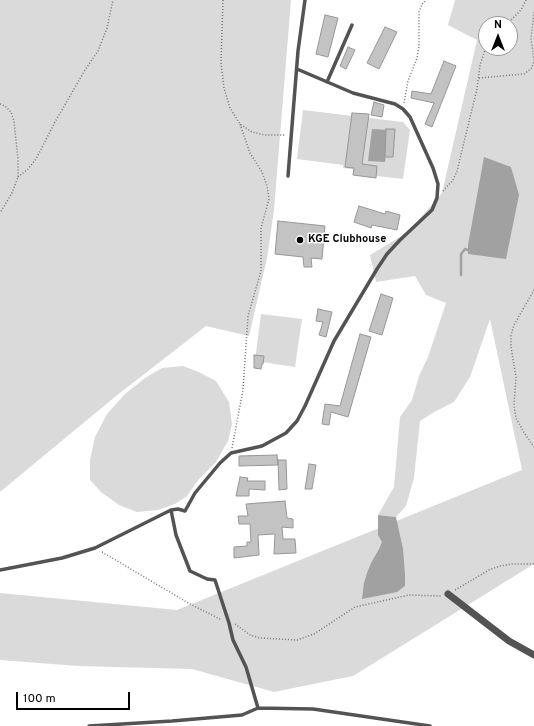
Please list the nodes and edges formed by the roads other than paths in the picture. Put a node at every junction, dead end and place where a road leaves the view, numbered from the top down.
1 (305, 0) edge
2 (352, 25) dead end
3 (297, 69) junction
4 (327, 82) junction
5 (288, 176) dead end
6 (171, 510) junction
7 (0, 570) edge
8 (448, 594) road end
9 (534, 655) edge
10 (258, 708) junction
11 (89, 726) edge
12 (430, 726) edge

1 - 3 lane
2 - 4 lane
3 - 4 lane
3 - 5 lane
4 - 6 lane
6 - 7 lane
6 - 10 lane
8 - 9 street
10 - 11 lane
10 - 12 lane

